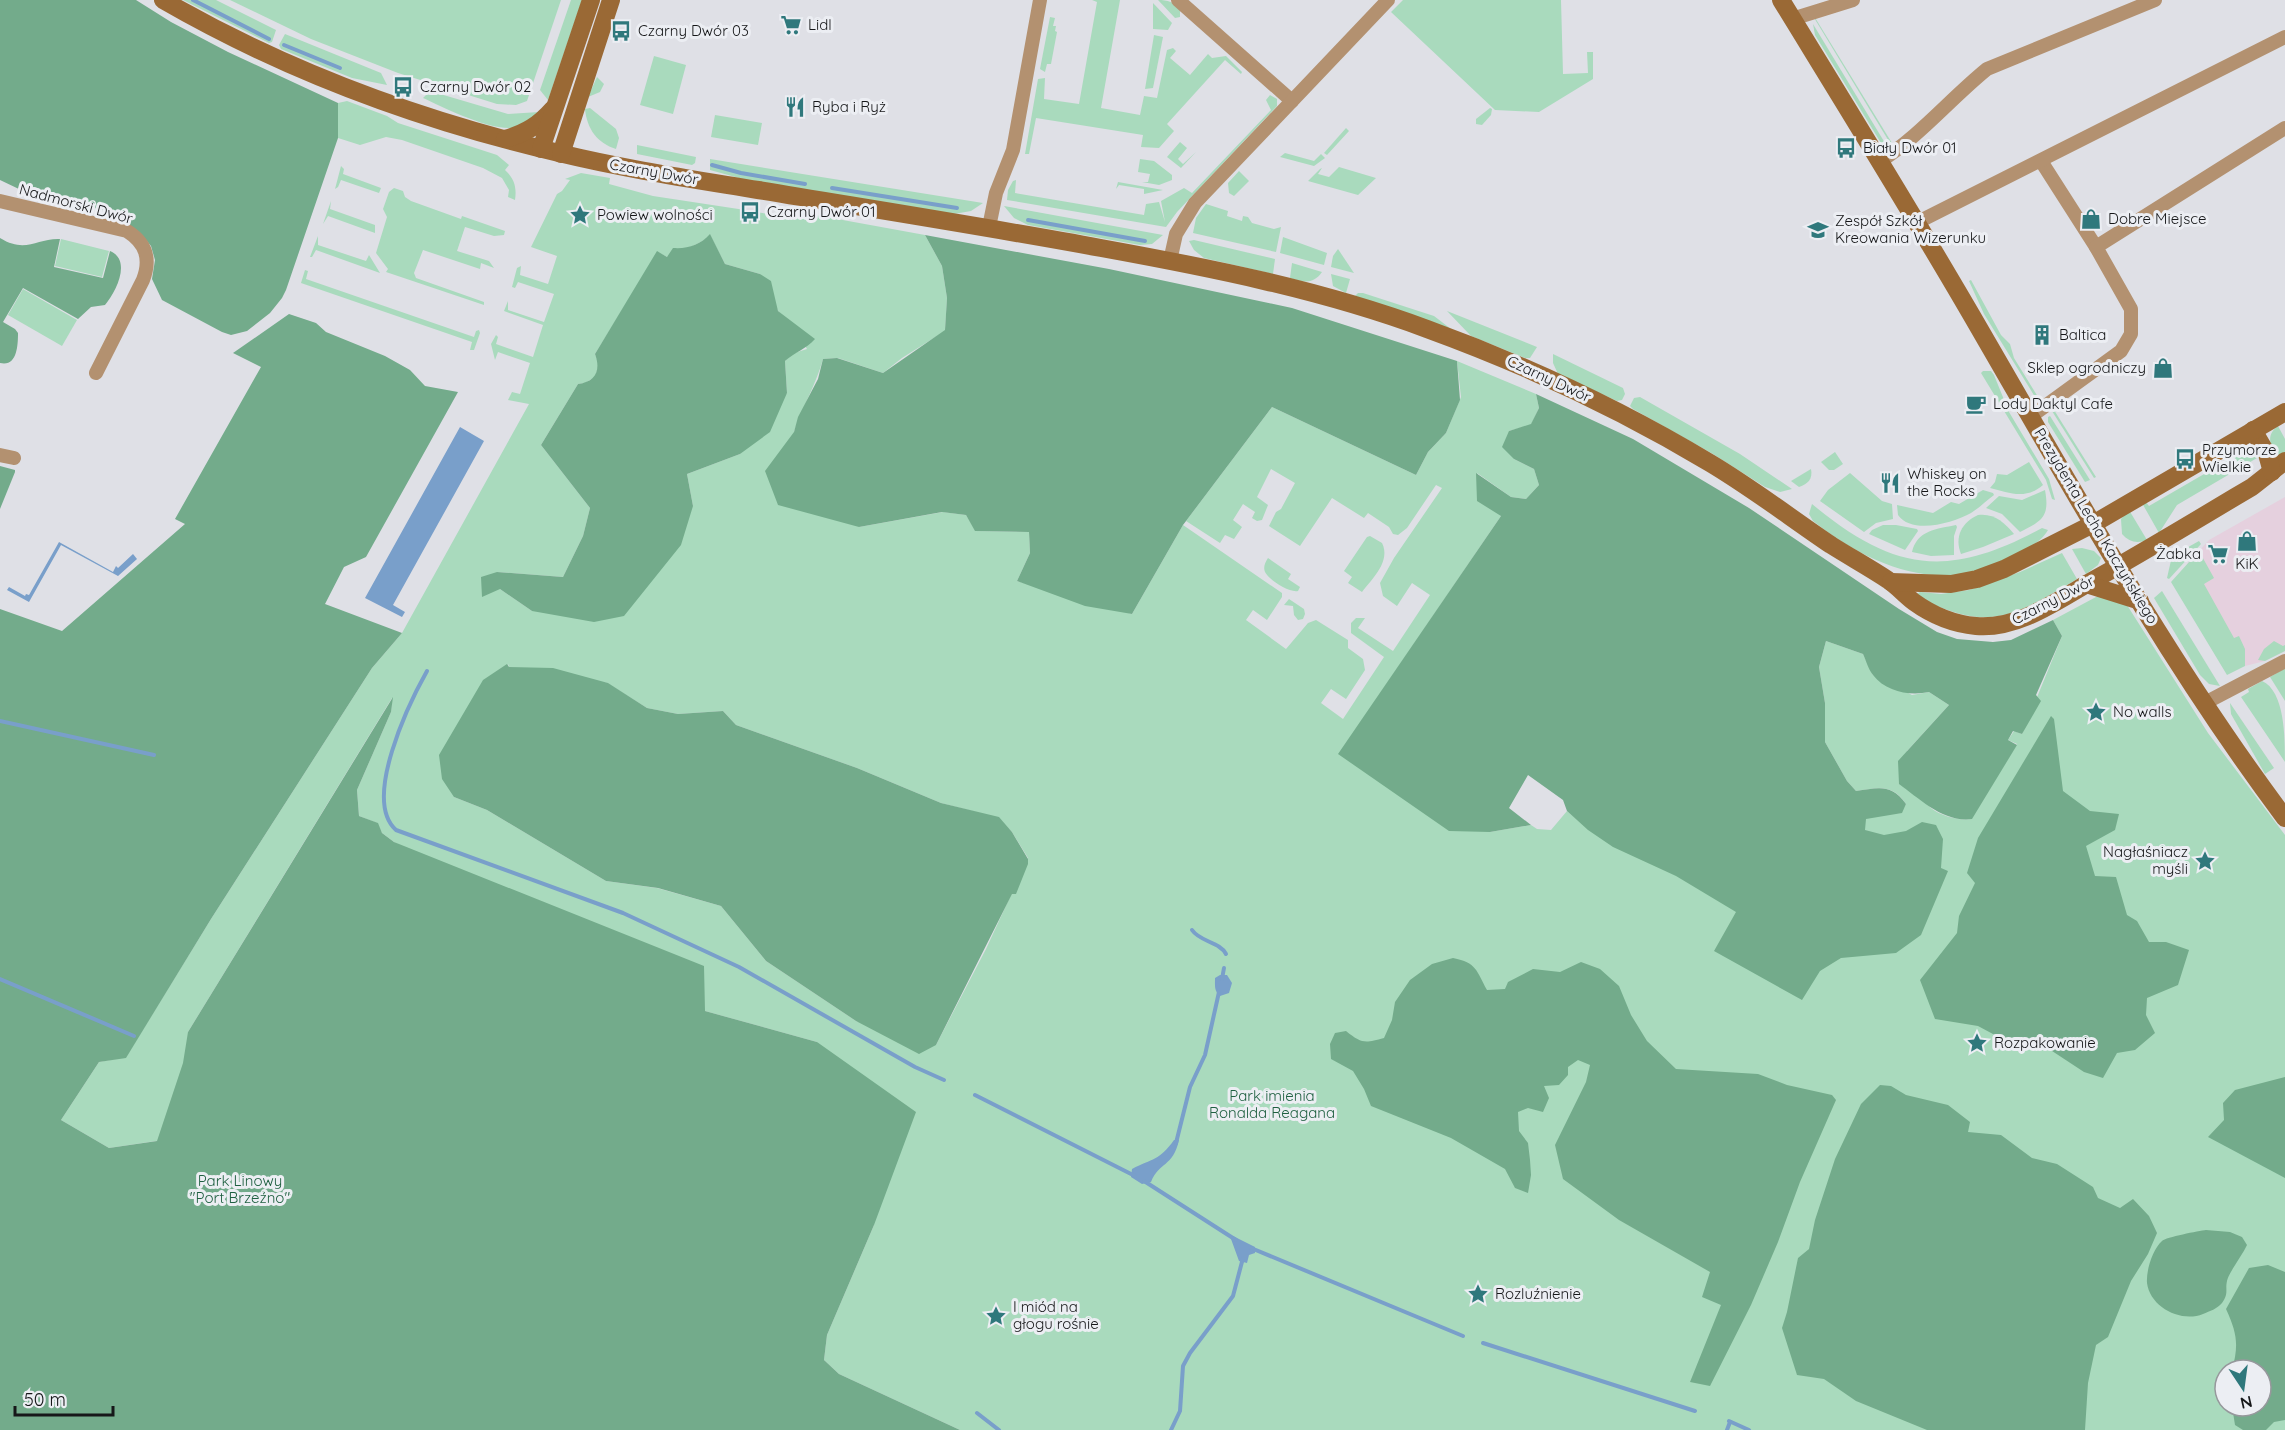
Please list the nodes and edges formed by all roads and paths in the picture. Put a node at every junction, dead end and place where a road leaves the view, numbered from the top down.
1 (163, 0) edge
2 (591, 0) edge
3 (611, 0) edge
4 (1040, 0) edge
5 (1178, 0) edge
6 (1389, 0) edge
7 (1781, 0) edge
8 (1852, 0) edge
9 (2155, 0) edge
10 (1792, 19) junction
11 (2285, 37) edge
12 (1292, 101) junction
13 (555, 108) junction
14 (2285, 128) edge
15 (505, 139) junction
16 (542, 149) junction
17 (561, 154) junction
18 (2041, 161) junction
19 (1879, 162) junction
20 (0, 201) edge
21 (1916, 223) junction
22 (989, 227) junction
23 (2096, 247) junction
24 (1170, 261) junction
25 (96, 373) dead end
26 (2285, 412) edge
27 (2030, 417) junction
28 (2253, 430) junction
29 (0, 455) edge
30 (14, 458) dead end
31 (2278, 466) edge
32 (2093, 524) junction
33 (2118, 566) junction
34 (1891, 582) junction
35 (2086, 584) junction
36 (2140, 601) junction
37 (2285, 661) edge
38 (2203, 704) junction
39 (2285, 818) edge

1 - 15 main road, Czarny Dwór
2 - 13 main road
3 - 17 main road
4 - 22 street
5 - 12 street
6 - 12 street
7 - 10 main road, Prezydenta Lecha Kaczyńskiego
8 - 10 street
9 - 19 street
10 - 19 main road, Prezydenta Lecha Kaczyńskiego
11 - 18 street
12 - 24 street
13 - 15 main road
13 - 16 main road
14 - 23 street
15 - 16 main road, Czarny Dwór
16 - 17 main road, Czarny Dwór
17 - 22 main road, Czarny Dwór
18 - 21 street
18 - 23 street
19 - 21 main road, Prezydenta Lecha Kaczyńskiego
20 - 25 street, Nadmorski Dwór
21 - 27 main road, Prezydenta Lecha Kaczyńskiego
22 - 24 main road, Czarny Dwór
23 - 27 street
24 - 34 main road, Czarny Dwór
26 - 28 main road, Czarny Dwór
27 - 32 main road, Prezydenta Lecha Kaczyńskiego
28 - 31 main road
28 - 32 main road, Czarny Dwór
29 - 30 street
31 - 33 main road, Czarny Dwór
32 - 33 main road, Prezydenta Lecha Kaczyńskiego
32 - 34 main road, Czarny Dwór
33 - 35 main road, Czarny Dwór
33 - 36 main road, Prezydenta Lecha Kaczyńskiego
34 - 35 main road, Czarny Dwór
35 - 36 main road
36 - 38 main road, Prezydenta Lecha Kaczyńskiego
37 - 38 street
38 - 39 main road, Prezydenta Lecha Kaczyńskiego

